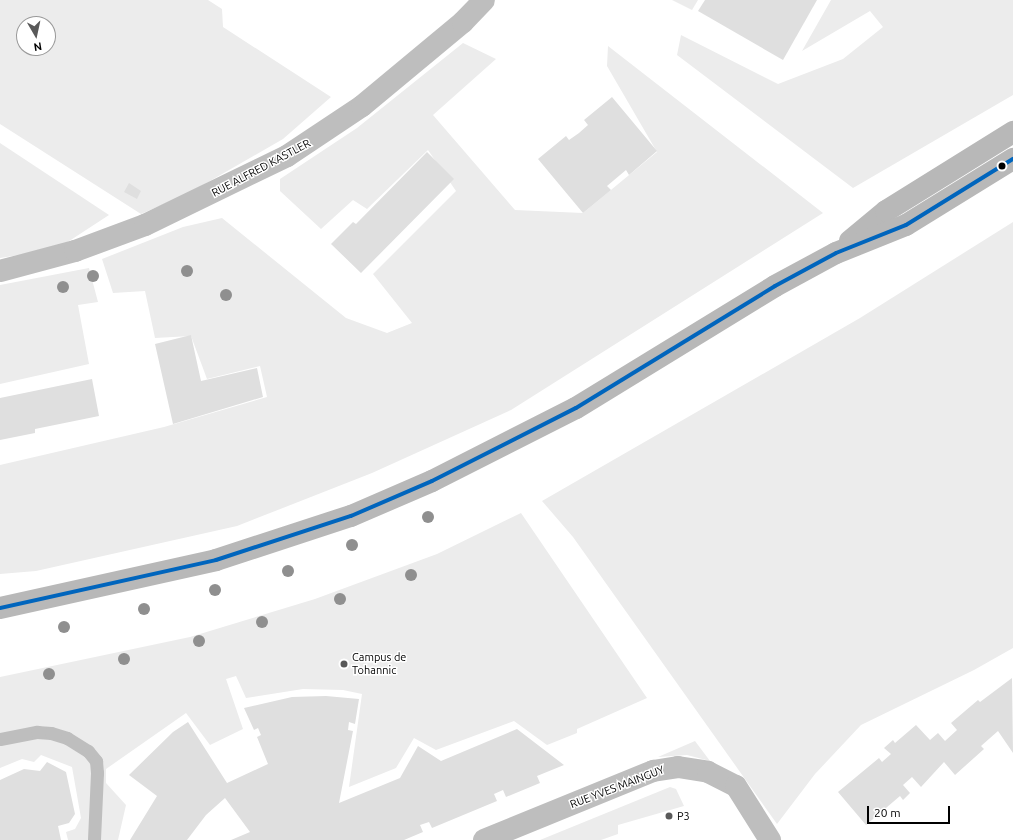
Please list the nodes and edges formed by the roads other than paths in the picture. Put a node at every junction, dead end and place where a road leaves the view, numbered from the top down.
1 (484, 0) edge
2 (1013, 132) edge
3 (1013, 159) edge
4 (836, 253) junction
5 (0, 271) edge
6 (0, 608) edge
7 (0, 739) edge
8 (506, 835) edge
9 (94, 840) edge
10 (484, 840) edge
11 (770, 840) edge

1 - 5 street, RUE ALFRED KASTLER
2 - 4 main road
3 - 4 main road
4 - 6 main road
7 - 9 lane
8 - 10 street, RUE YVES MAINGUY
8 - 11 street, RUE YVES MAINGUY

